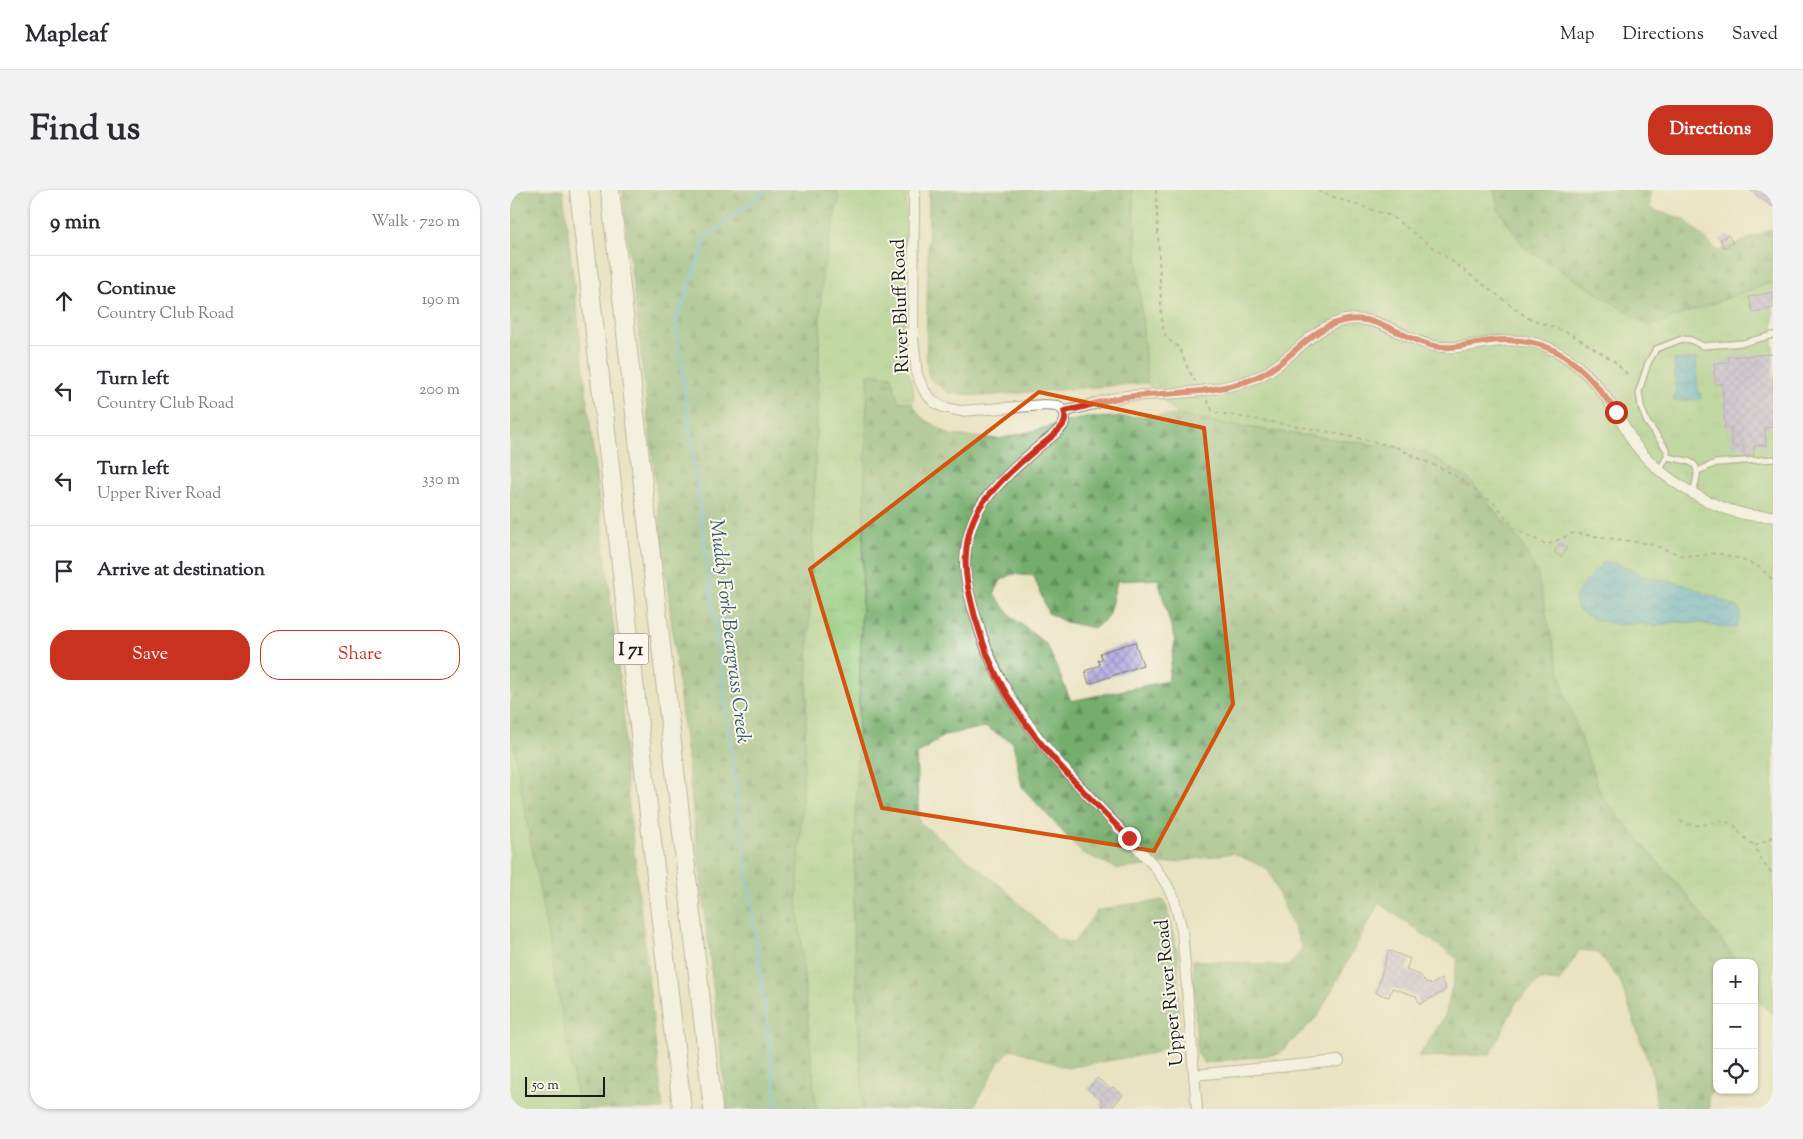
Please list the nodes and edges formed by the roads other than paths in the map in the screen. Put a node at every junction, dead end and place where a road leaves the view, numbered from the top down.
1 (579, 190) edge
2 (610, 190) edge
3 (914, 190) edge
4 (1773, 335) edge
5 (1064, 411) junction
6 (1667, 456) junction
7 (1773, 459) edge
8 (1698, 470) junction
9 (1660, 471) junction
10 (1693, 492) junction
11 (1773, 516) edge
12 (1339, 1061) dead end
13 (1194, 1075) junction
14 (682, 1109) edge
15 (713, 1109) edge
16 (1197, 1109) edge

1 - 14 highway, I 71
2 - 15 highway, I 71
3 - 5 street, River Bluff Road
4 - 6 lane
5 - 9 street
5 - 13 street, Upper River Road
6 - 8 lane
6 - 9 lane
7 - 8 lane
8 - 10 lane
9 - 10 street
10 - 11 street
12 - 13 street
13 - 16 street, Upper River Road

